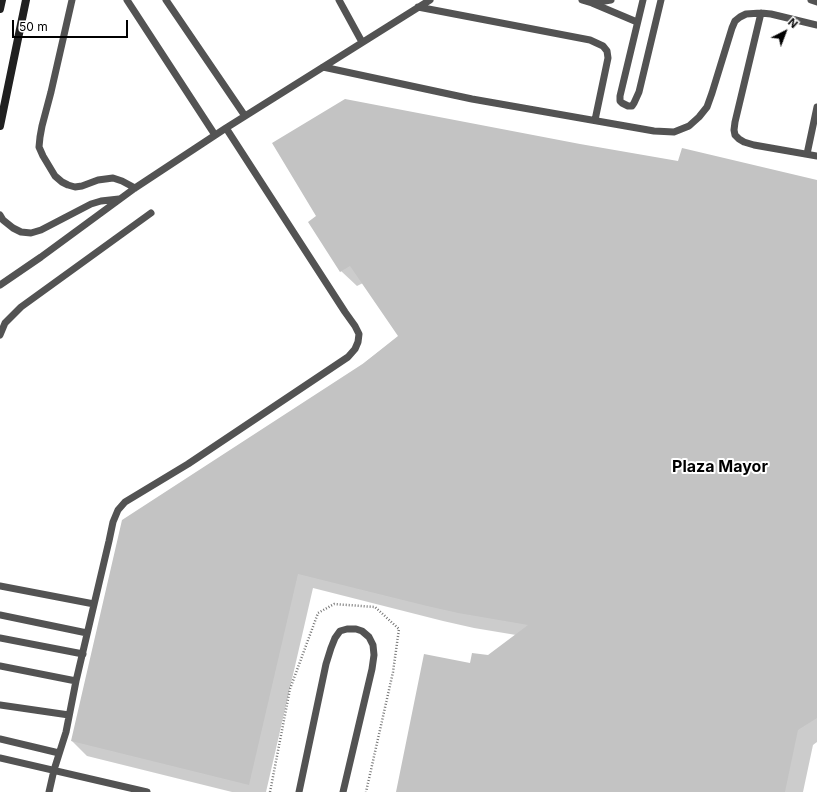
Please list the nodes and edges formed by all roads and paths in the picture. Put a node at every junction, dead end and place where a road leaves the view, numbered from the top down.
1 (2, 0) edge
2 (26, 0) edge
3 (72, 0) edge
4 (127, 0) edge
5 (166, 0) edge
6 (339, 0) edge
7 (430, 0) edge
8 (582, 0) edge
9 (611, 0) edge
10 (643, 0) edge
11 (661, 0) edge
12 (811, 0) edge
13 (817, 2) edge
14 (592, 3) junction
15 (418, 7) junction
16 (0, 9) edge
17 (761, 13) junction
18 (637, 22) junction
19 (817, 25) edge
20 (362, 42) junction
21 (323, 67) junction
22 (817, 107) edge
23 (245, 116) junction
24 (595, 120) junction
25 (0, 126) edge
26 (226, 128) junction
27 (215, 135) junction
28 (807, 154) junction
29 (817, 156) edge
30 (134, 188) junction
31 (119, 199) junction
32 (151, 212) dead end
33 (0, 215) edge
34 (0, 285) edge
35 (0, 335) edge
36 (0, 586) edge
37 (94, 604) junction
38 (0, 615) edge
39 (88, 633) junction
40 (0, 638) edge
41 (83, 654) junction
42 (0, 666) edge
43 (76, 681) junction
44 (0, 705) edge
45 (69, 715) junction
46 (0, 739) edge
47 (59, 753) junction
48 (0, 758) edge
49 (54, 770) junction
50 (49, 792) edge
51 (147, 792) edge
52 (270, 792) edge
53 (299, 792) edge
54 (343, 792) edge
55 (366, 792) edge

1 - 16 main road
2 - 25 main road
3 - 30 lane
4 - 27 lane
5 - 23 lane
6 - 20 lane
7 - 15 lane
8 - 14 lane
9 - 14 lane
10 - 18 lane
11 - 18 lane
12 - 13 lane
14 - 18 lane
15 - 20 lane
15 - 24 lane
17 - 19 lane
17 - 24 lane
17 - 28 lane
20 - 21 lane
21 - 23 lane
21 - 24 lane
22 - 28 lane
23 - 26 lane
26 - 27 lane
26 - 37 lane
27 - 30 lane
28 - 29 lane
30 - 31 lane
31 - 33 lane
31 - 34 lane
32 - 35 lane
36 - 37 lane
37 - 39 lane
38 - 39 lane
39 - 41 lane
40 - 41 lane
41 - 43 lane
42 - 43 lane
43 - 45 lane
44 - 45 lane
45 - 47 lane
46 - 47 lane
47 - 49 lane
48 - 49 lane
49 - 50 lane
49 - 51 lane
52 - 55 path
53 - 54 lane

